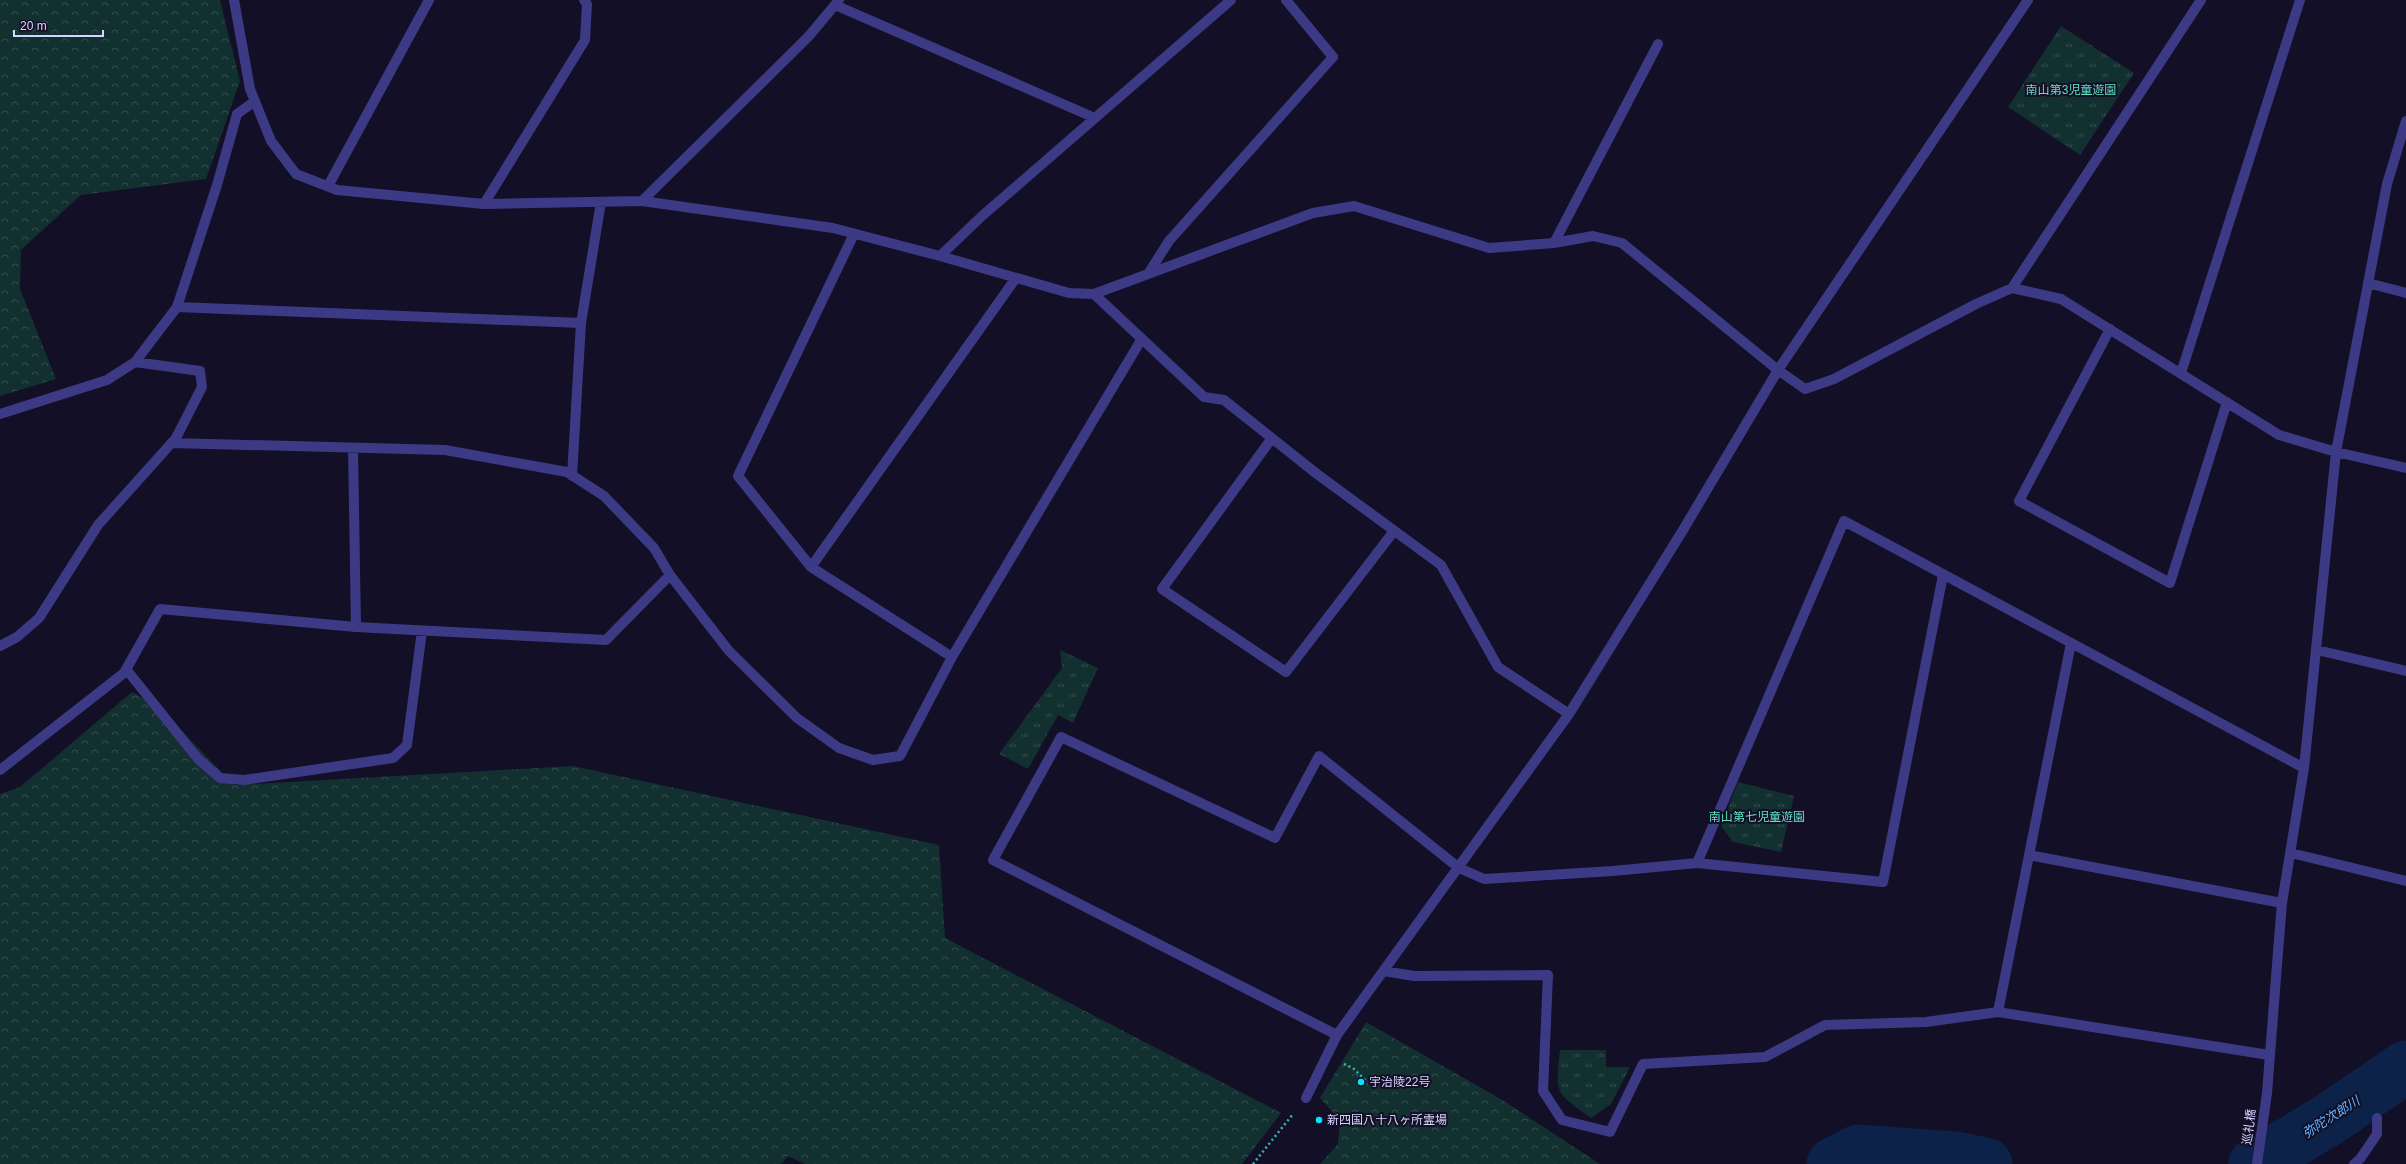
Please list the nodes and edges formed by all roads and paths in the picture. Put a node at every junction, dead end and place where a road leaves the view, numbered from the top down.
1 (234, 0) edge
2 (429, 0) edge
3 (584, 0) edge
4 (1231, 0) edge
5 (1286, 0) edge
6 (2028, 0) edge
7 (2201, 0) edge
8 (2300, 0) edge
9 (837, 2) edge
10 (1658, 44) dead end
11 (255, 101) junction
12 (1096, 118) junction
13 (2406, 121) edge
14 (328, 186) junction
15 (642, 201) junction
16 (601, 202) junction
17 (484, 204) junction
18 (854, 234) junction
19 (1554, 243) junction
20 (940, 256) junction
21 (1148, 274) junction
22 (1016, 278) junction
23 (2368, 282) junction
24 (2012, 288) junction
25 (2406, 293) edge
26 (1094, 294) junction
27 (177, 307) junction
28 (581, 322) junction
29 (2110, 330) junction
30 (1141, 340) junction
31 (135, 362) junction
32 (1778, 370) junction
33 (2181, 374) junction
34 (2227, 402) junction
35 (0, 414) edge
36 (1272, 438) junction
37 (171, 443) junction
38 (353, 448) junction
39 (2336, 452) junction
40 (2406, 468) edge
41 (572, 476) junction
42 (1394, 531) junction
43 (811, 567) junction
44 (670, 575) junction
45 (1943, 575) junction
46 (356, 627) junction
47 (422, 631) junction
48 (2071, 643) junction
49 (0, 646) edge
50 (2318, 650) junction
51 (952, 657) junction
52 (126, 668) junction
53 (2406, 671) edge
54 (1569, 714) junction
55 (2304, 768) junction
56 (0, 770) edge
57 (2291, 853) junction
58 (2029, 855) junction
59 (1697, 863) junction
60 (1459, 868) junction
61 (2406, 880) edge
62 (2282, 903) junction
63 (1384, 971) junction
64 (1998, 1012) junction
65 (1337, 1035) junction
66 (2269, 1055) junction
67 (1325, 1056) junction
68 (1368, 1082) dead end
69 (1306, 1098) joint
70 (2377, 1118) dead end
71 (1253, 1164) edge
72 (2257, 1164) edge
73 (2354, 1164) edge

1 - 11 street
2 - 14 street
3 - 17 street
4 - 12 street
5 - 21 street
6 - 32 street
7 - 24 street
8 - 33 street
9 - 12 street
9 - 15 street
10 - 19 street
11 - 14 street
11 - 27 street
12 - 20 street
13 - 23 street, 巡礼橋
14 - 17 street
15 - 16 street
15 - 18 street
16 - 17 street
16 - 28 street
18 - 20 street
18 - 43 street
19 - 21 street
19 - 32 street
20 - 22 street
21 - 26 street
22 - 26 street
22 - 43 street
23 - 25 street
23 - 39 street, 巡礼橋
24 - 29 street
24 - 32 street
26 - 30 street
27 - 28 street
27 - 31 street
28 - 41 street
29 - 33 street
29 - 34 street
30 - 36 street
30 - 51 street
31 - 35 street
31 - 37 street
32 - 54 street
33 - 34 street
34 - 39 street
36 - 42 street
36 - 42 street
37 - 38 street
37 - 49 street
38 - 41 street
38 - 46 street
39 - 40 street
39 - 50 street, 巡礼橋
41 - 44 street
42 - 54 street
43 - 51 street
44 - 47 street
44 - 51 street
45 - 48 street
45 - 59 street
45 - 59 street
46 - 47 street
46 - 52 street
47 - 52 street
48 - 55 street
48 - 58 street
50 - 53 street
50 - 55 street, 巡礼橋
52 - 56 street
54 - 60 street
55 - 57 street, 巡礼橋
57 - 61 street
57 - 62 street, 巡礼橋
58 - 62 street
58 - 64 street
59 - 60 street
60 - 63 street
60 - 65 street
62 - 66 street, 巡礼橋
63 - 64 street
63 - 65 street
64 - 66 street
65 - 67 street
66 - 72 street, 巡礼橋
67 - 68 path
67 - 69 street
69 - 71 path
70 - 73 street

